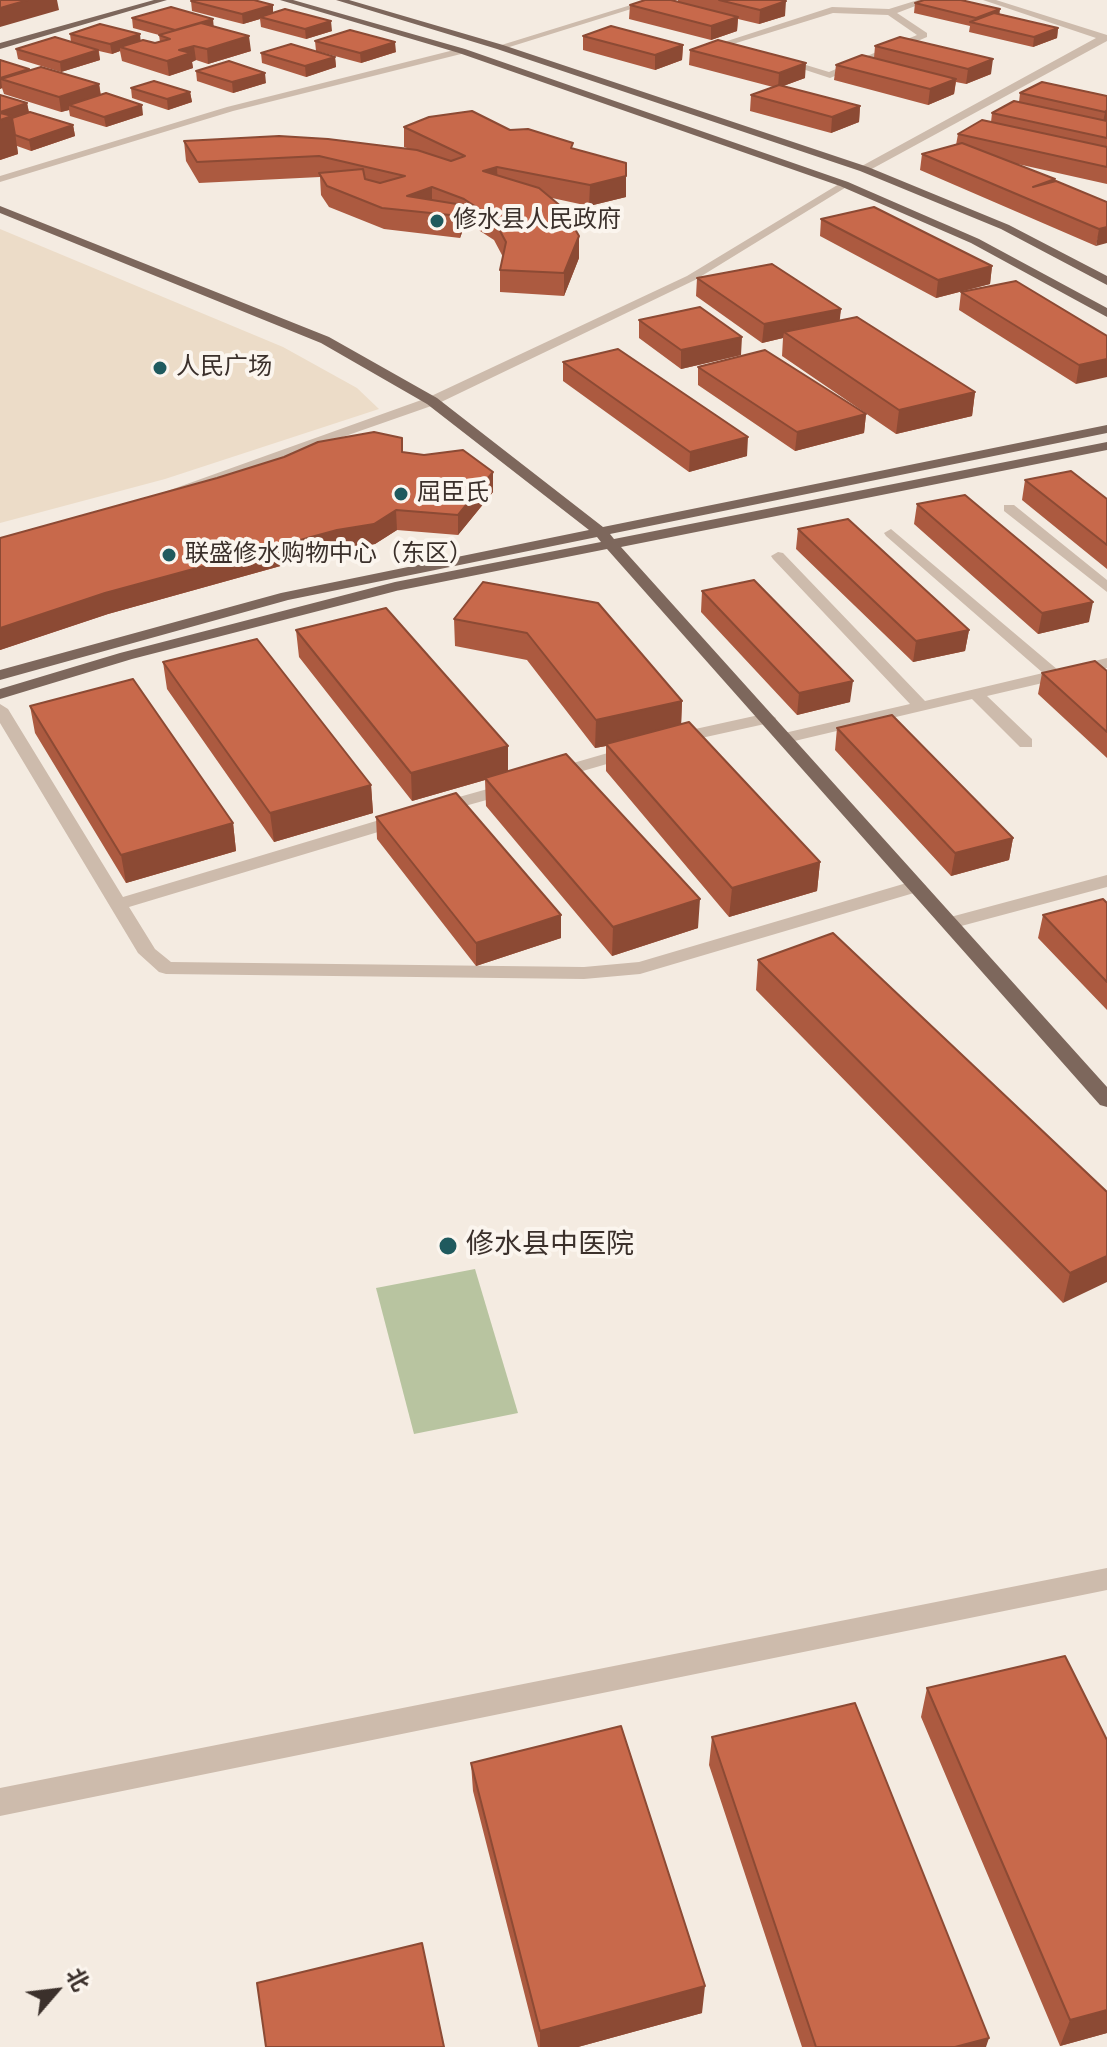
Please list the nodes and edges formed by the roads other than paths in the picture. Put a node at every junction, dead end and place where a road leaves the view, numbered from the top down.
1 (121, 0) edge
2 (163, 0) edge
3 (284, 0) edge
4 (340, 0) edge
5 (656, 0) edge
6 (927, 0) edge
7 (987, 0) edge
8 (890, 12) junction
9 (0, 34) edge
10 (1105, 37) edge
11 (0, 46) edge
12 (500, 47) junction
13 (462, 51) junction
14 (754, 53) edge
15 (769, 58) edge
16 (864, 169) junction
17 (0, 179) edge
18 (844, 184) junction
19 (0, 209) edge
20 (1107, 281) edge
21 (1107, 313) edge
22 (432, 401) junction
23 (1107, 429) edge
24 (1107, 446) edge
25 (150, 499) edge
26 (1009, 508) dead end
27 (600, 532) junction
28 (891, 533) dead end
29 (615, 545) junction
30 (778, 556) dead end
31 (1107, 587) edge
32 (1107, 663) edge
33 (0, 675) edge
34 (1055, 675) junction
35 (0, 694) edge
36 (976, 694) junction
37 (921, 706) junction
38 (0, 709) edge
39 (768, 718) junction
40 (786, 738) junction
41 (1026, 743) dead end
42 (1107, 881) edge
43 (917, 886) junction
44 (118, 904) junction
45 (950, 923) junction
46 (1107, 1100) edge
47 (1107, 1579) edge
48 (0, 1802) edge

1 - 9 main road
2 - 11 main road
3 - 13 main road
4 - 12 main road
5 - 12 street
6 - 8 street
7 - 10 street
8 - 14 street
8 - 15 street
10 - 16 street
12 - 16 main road
13 - 17 street
13 - 18 main road
16 - 20 main road
18 - 21 main road
18 - 22 street
19 - 22 main road
22 - 25 street
22 - 27 main road
23 - 27 main road
24 - 29 main road
26 - 31 street
27 - 29 main road
27 - 33 main road
28 - 34 street
29 - 35 main road
29 - 39 main road
30 - 37 street
32 - 34 street
34 - 36 street
36 - 37 street
36 - 41 street
37 - 40 street
38 - 44 street
39 - 40 main road
39 - 44 street
40 - 43 main road
42 - 45 street
43 - 44 street
43 - 45 main road
45 - 46 main road
47 - 48 street

